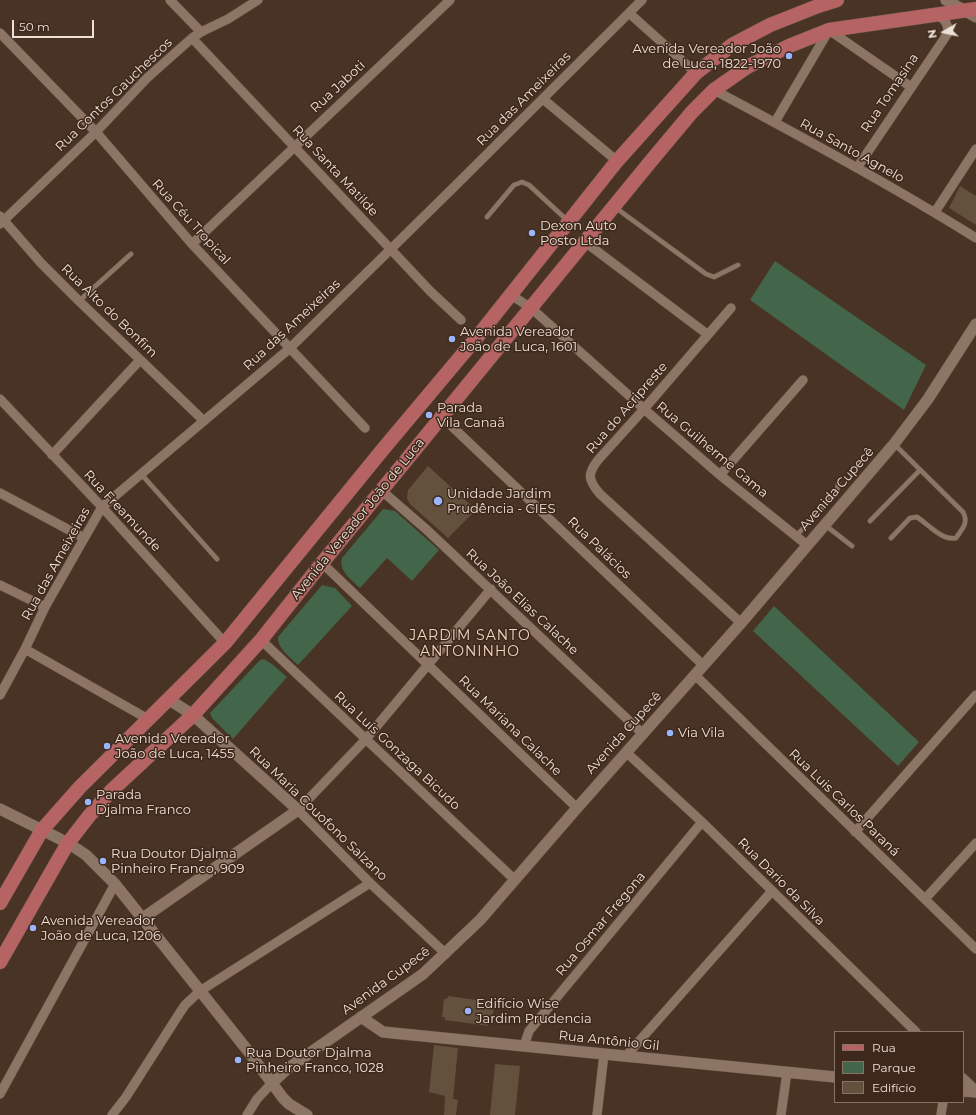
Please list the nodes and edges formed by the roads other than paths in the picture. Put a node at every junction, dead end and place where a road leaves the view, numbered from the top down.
1 (170, 0) edge
2 (258, 0) edge
3 (450, 0) edge
4 (642, 0) edge
5 (834, 0) edge
6 (946, 0) edge
7 (629, 13) junction
8 (972, 13) edge
9 (938, 15) junction
10 (835, 29) junction
11 (201, 32) junction
12 (0, 33) edge
13 (192, 38) junction
14 (696, 73) junction
15 (911, 87) junction
16 (714, 90) junction
17 (543, 99) junction
18 (775, 122) junction
19 (96, 132) junction
20 (293, 146) junction
21 (976, 148) edge
22 (617, 161) junction
23 (857, 168) junction
24 (614, 206) junction
25 (935, 212) junction
26 (486, 217) dead end
27 (1, 220) edge
28 (569, 222) junction
29 (976, 238) edge
30 (586, 242) junction
31 (192, 244) junction
32 (390, 249) junction
33 (131, 254) dead end
34 (738, 265) dead end
35 (511, 295) junction
36 (79, 301) junction
37 (531, 308) junction
38 (731, 308) dead end
39 (461, 320) dead end
40 (974, 332) edge
41 (707, 334) junction
42 (289, 348) junction
43 (140, 360) junction
44 (803, 380) dead end
45 (0, 398) edge
46 (644, 409) junction
47 (442, 417) junction
48 (204, 421) junction
49 (365, 428) dead end
50 (894, 444) junction
51 (52, 455) junction
52 (920, 470) junction
53 (720, 474) junction
54 (142, 475) junction
55 (838, 484) dead end
56 (382, 491) junction
57 (0, 493) edge
58 (102, 507) junction
59 (870, 521) dead end
60 (825, 525) junction
61 (796, 536) junction
62 (84, 538) junction
63 (892, 538) dead end
64 (807, 545) junction
65 (852, 546) dead end
66 (217, 559) dead end
67 (322, 563) junction
68 (0, 585) edge
69 (491, 589) junction
70 (45, 607) junction
71 (741, 623) junction
72 (261, 640) junction
73 (225, 642) junction
74 (25, 649) junction
75 (429, 665) junction
76 (703, 665) junction
77 (695, 675) junction
78 (0, 693) edge
79 (976, 694) edge
80 (168, 699) junction
81 (193, 715) junction
82 (148, 719) junction
83 (643, 734) junction
84 (366, 739) junction
85 (626, 752) junction
86 (577, 808) junction
87 (0, 809) edge
88 (298, 810) junction
89 (702, 822) junction
90 (42, 830) junction
91 (855, 832) junction
92 (68, 843) junction
93 (976, 843) edge
94 (515, 880) junction
95 (370, 882) junction
96 (115, 884) junction
97 (772, 891) junction
98 (925, 899) junction
99 (0, 903) edge
100 (143, 918) junction
101 (976, 949) edge
102 (446, 954) junction
103 (0, 962) edge
104 (200, 991) junction
105 (361, 1017) junction
106 (915, 1031) edge
107 (524, 1046) junction
108 (604, 1054) junction
109 (626, 1056) junction
110 (787, 1072) junction
111 (834, 1078) edge
112 (964, 1079) edge
113 (272, 1083) junction
114 (964, 1091) edge
115 (976, 1091) edge
116 (0, 1094) edge
117 (943, 1103) edge
118 (308, 1114) edge
119 (112, 1115) edge
120 (247, 1115) edge
121 (597, 1115) edge
122 (781, 1115) edge
123 (941, 1115) edge

1 - 11 street
2 - 11 street, Rua Contos Gauchescos
3 - 20 street, Rua Jaboti
4 - 7 street, Rua das Ameixeiras
5 - 14 main road, Avenida Vereador João de Luca
6 - 8 street
7 - 14 street
7 - 17 street, Rua das Ameixeiras
8 - 9 main road, Avenida Vereador João de Luca
9 - 10 main road, Avenida Vereador João de Luca
9 - 15 street, Rua Tomasina
10 - 15 street
10 - 16 main road, Avenida Vereador João de Luca
10 - 18 street
11 - 13 street, Rua Contos Gauchescos
12 - 19 street, Rua Céu Tropical
13 - 19 street, Rua Contos Gauchescos
13 - 20 street, Rua Santa Matilde
14 - 22 main road, Avenida Vereador João de Luca
15 - 23 street, Rua Tomasina
16 - 18 street, Rua Santo Agnelo
16 - 24 main road, Avenida Vereador João de Luca
17 - 22 street
17 - 32 street, Rua das Ameixeiras
18 - 23 street, Rua Santo Agnelo
19 - 27 street, Rua Contos Gauchescos
19 - 31 street, Rua Céu Tropical
20 - 31 street, Rua Jaboti
20 - 32 street, Rua Santa Matilde
21 - 25 street
22 - 28 main road, Avenida Vereador João de Luca
23 - 25 street, Rua Santo Agnelo
24 - 30 main road, Avenida Vereador João de Luca
24 - 34 lane
25 - 29 street, Rua Santo Agnelo
26 - 28 lane
27 - 36 street, Rua Alto do Bonfim
28 - 35 main road, Avenida Vereador João de Luca
30 - 37 main road, Avenida Vereador João de Luca
30 - 41 street
31 - 42 street, Rua Céu Tropical
32 - 39 street, Rua Santa Matilde
32 - 42 street, Rua das Ameixeiras
33 - 36 lane
35 - 37 street, Rua Guilherme Gama
35 - 73 main road, Avenida Vereador João de Luca
36 - 43 street, Rua Alto do Bonfim
37 - 46 street, Rua Guilherme Gama
37 - 47 main road, Avenida Vereador João de Luca
38 - 41 street, Rua do Acripreste
40 - 50 street, Avenida Cupecê
41 - 46 street, Rua do Acripreste
42 - 48 street, Rua das Ameixeiras
42 - 49 street, Rua Céu Tropical
43 - 48 street, Rua Alto do Bonfim
43 - 51 street
44 - 53 street
45 - 51 street, Rua Freamunde
46 - 53 street, Rua Guilherme Gama
46 - 71 street, Rua do Acripreste
47 - 56 main road, Avenida Vereador João de Luca
47 - 76 street, Rua Palácios
48 - 54 street, Rua das Ameixeiras
50 - 52 lane
50 - 60 street, Avenida Cupecê
51 - 58 street, Rua Freamunde
52 - 59 lane
52 - 63 lane
53 - 61 street, Rua Guilherme Gama
54 - 58 street, Rua das Ameixeiras
54 - 66 lane
55 - 61 lane
56 - 67 main road, Avenida Vereador João de Luca
56 - 69 street, Rua João Elias Calache
57 - 62 street
58 - 62 street, Rua das Ameixeiras
58 - 73 street, Rua Freamunde
60 - 64 street, Avenida Cupecê
60 - 65 lane
61 - 64 street, Rua Guilherme Gama
62 - 70 street, Rua das Ameixeiras
64 - 71 street, Avenida Cupecê
67 - 72 main road, Avenida Vereador João de Luca
67 - 75 street, Rua Mariana Calache
68 - 70 street
69 - 75 street
69 - 83 street, Rua João Elias Calache
70 - 74 street, Rua das Ameixeiras
71 - 76 street, Avenida Cupecê
72 - 81 main road, Avenida Vereador João de Luca
72 - 84 street, Rua Luís Gonzaga Bicudo
73 - 80 main road, Avenida Vereador João de Luca
74 - 78 street, Rua das Ameixeiras
74 - 82 street
75 - 84 street
75 - 86 street, Rua Mariana Calache
76 - 77 street, Avenida Cupecê
77 - 83 street, Avenida Cupecê
77 - 91 street, Rua Luis Carlos Paraná
79 - 91 street
80 - 81 street, Rua Maria Couofono Salzano
80 - 82 main road, Avenida Vereador João de Luca
81 - 88 street, Rua Maria Couofono Salzano
81 - 92 main road, Avenida Vereador João de Luca
82 - 90 main road, Avenida Vereador João de Luca
83 - 85 street, Avenida Cupecê
84 - 88 street
84 - 94 street, Rua Luís Gonzaga Bicudo
85 - 86 street, Avenida Cupecê
85 - 89 street, Rua Dario da Silva
86 - 94 street, Avenida Cupecê
87 - 90 street
88 - 95 street, Rua Maria Couofono Salzano
88 - 100 street
89 - 97 street, Rua Dario da Silva
89 - 107 street, Rua Osmar Fregona
90 - 92 street
90 - 99 main road, Avenida Vereador João de Luca
91 - 98 street, Rua Luis Carlos Paraná
92 - 96 street
92 - 103 main road, Avenida Vereador João de Luca
93 - 98 street
94 - 102 street, Avenida Cupecê
95 - 102 street, Rua Maria Couofono Salzano
95 - 104 street
96 - 100 street
96 - 116 street
97 - 106 street, Rua Dario da Silva
97 - 109 street
98 - 101 street, Rua Luis Carlos Paraná
100 - 104 street
102 - 105 street, Avenida Cupecê
104 - 113 street
104 - 119 street
105 - 107 street, Rua Antônio Gil
105 - 113 street, Avenida Cupecê
107 - 108 street, Rua Antônio Gil
108 - 109 street, Rua Antônio Gil
108 - 121 street
109 - 110 street, Rua Antônio Gil
110 - 111 street, Rua Antônio Gil
110 - 122 street
112 - 115 street
113 - 118 street
113 - 120 street, Avenida Cupecê
114 - 115 street
117 - 123 street

